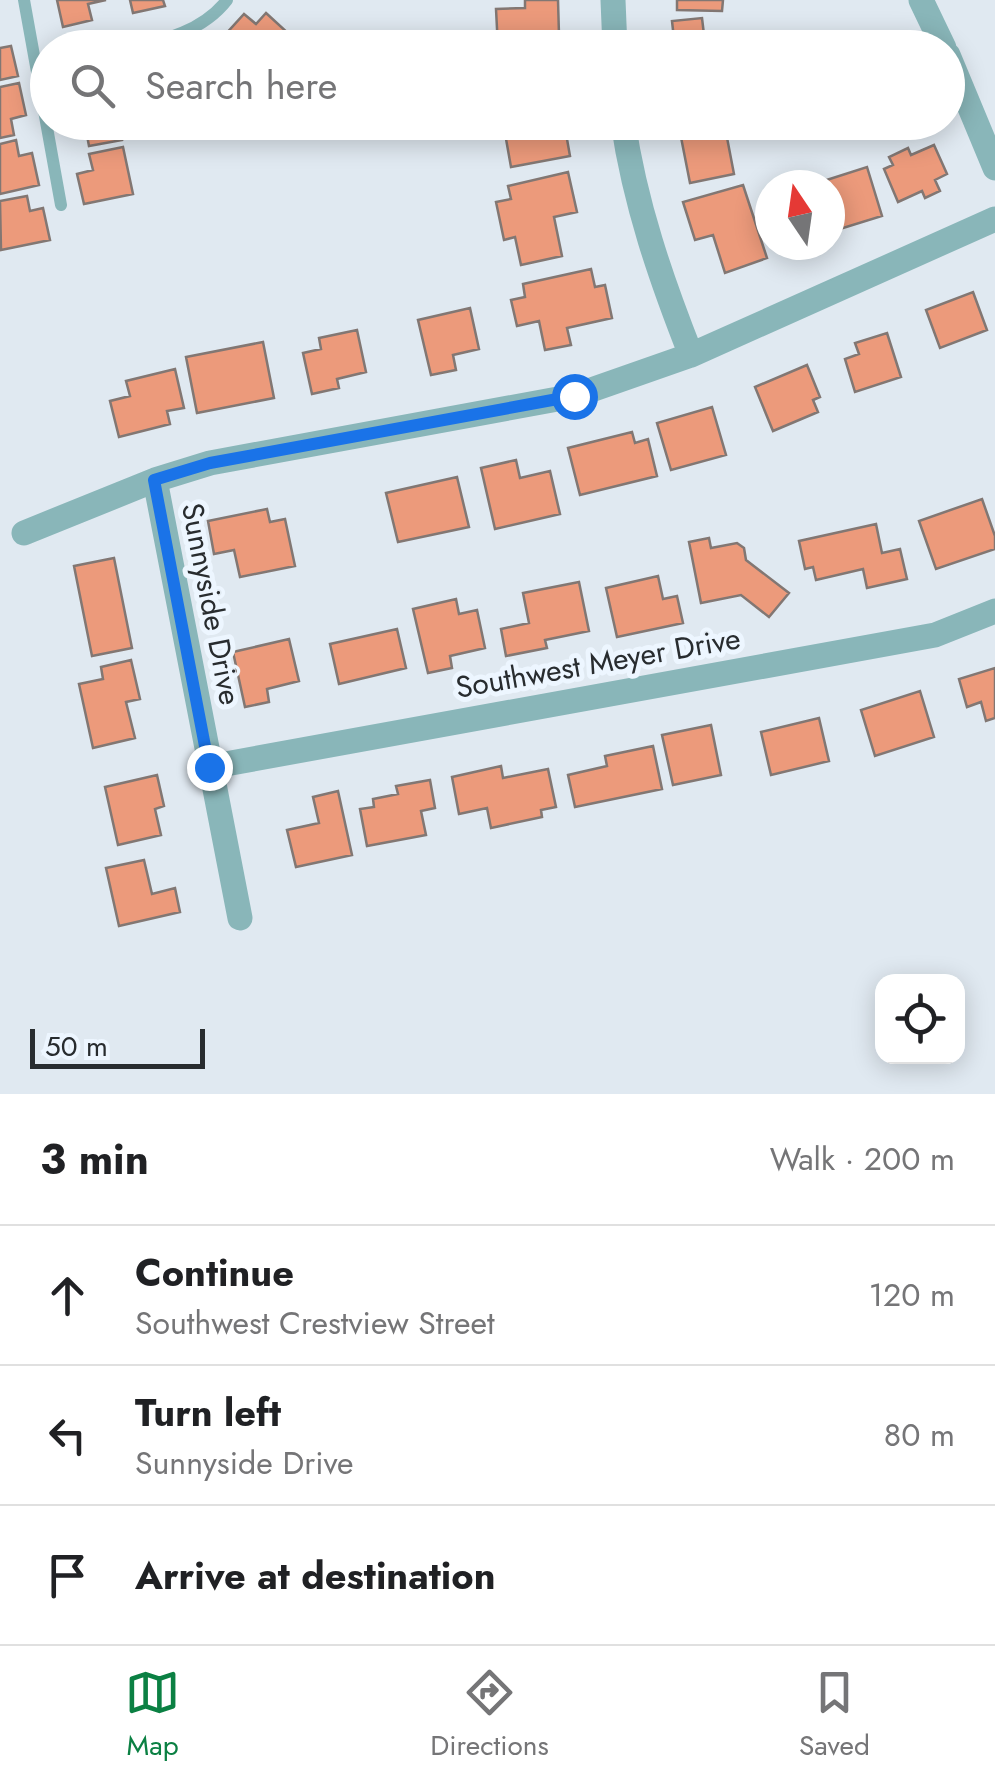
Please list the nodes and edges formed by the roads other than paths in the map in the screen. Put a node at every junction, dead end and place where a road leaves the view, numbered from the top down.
1 (24, 0) edge
2 (226, 0) edge
3 (613, 0) edge
4 (920, 0) edge
5 (32, 30) edge
6 (188, 30) edge
7 (614, 30) edge
8 (935, 30) edge
9 (965, 96) edge
10 (53, 140) edge
11 (626, 140) edge
12 (995, 168) edge
13 (62, 205) dead end
14 (995, 219) edge
15 (691, 354) junction
16 (154, 480) junction
17 (24, 534) dead end
18 (995, 611) edge
19 (209, 767) junction
20 (240, 918) dead end

1 - 5 lane
2 - 6 lane
3 - 7 street
4 - 8 street
9 - 12 street
10 - 13 lane
11 - 15 street
14 - 15 street
15 - 16 street
16 - 17 street
16 - 19 street, Sunnyside Drive
18 - 19 street, Southwest Meyer Drive
19 - 20 street, Sunnyside Drive

